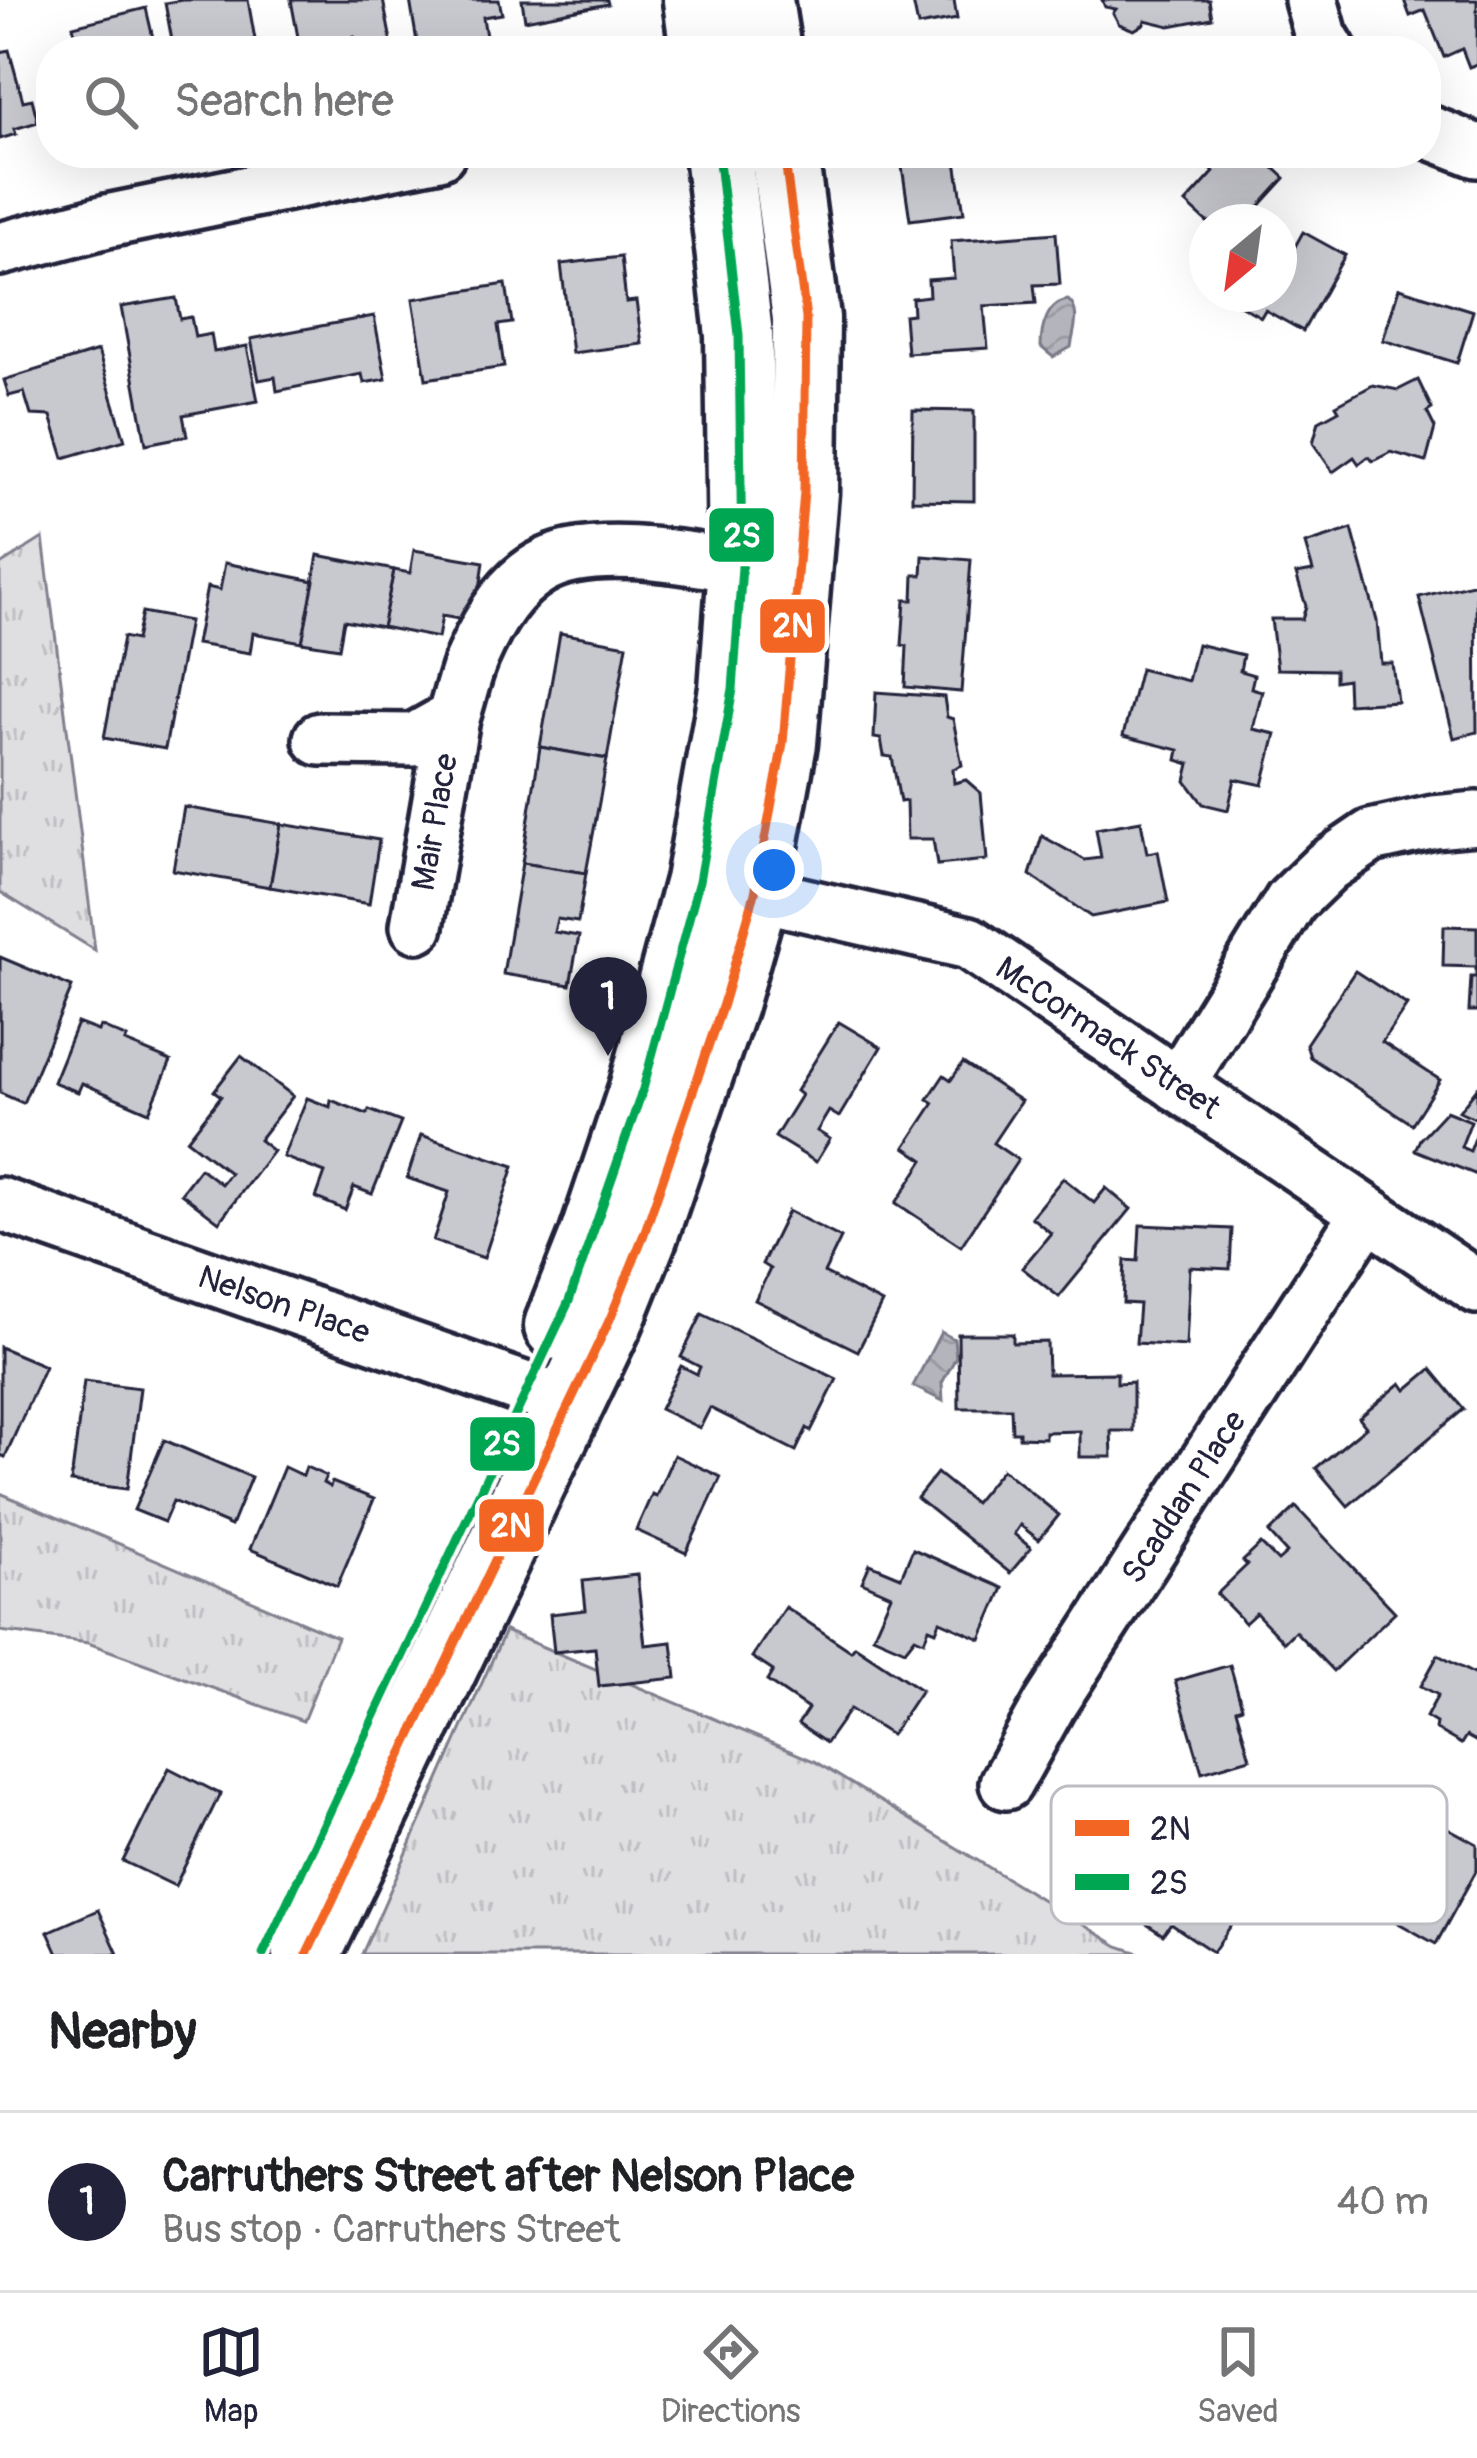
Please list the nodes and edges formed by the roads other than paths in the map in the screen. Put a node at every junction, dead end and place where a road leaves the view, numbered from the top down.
1 (697, 0) edge
2 (759, 0) edge
3 (1311, 0) edge
4 (702, 36) edge
5 (765, 36) edge
6 (1321, 36) edge
7 (1441, 136) edge
8 (1477, 151) edge
9 (366, 168) edge
10 (720, 168) edge
11 (786, 168) edge
12 (0, 249) edge
13 (770, 571) junction
14 (453, 718) junction
15 (320, 740) dead end
16 (1477, 818) edge
17 (727, 887) junction
18 (417, 926) dead end
19 (1178, 1085) junction
20 (0, 1204) edge
21 (1367, 1213) junction
22 (1477, 1287) edge
23 (549, 1397) junction
24 (1006, 1783) dead end
25 (263, 1954) edge
26 (307, 1954) edge

1 - 4 main road
2 - 5 main road
3 - 6 street
7 - 8 street
9 - 12 street
10 - 13 main road
11 - 13 main road
13 - 14 street, Mair Place
13 - 17 main road
14 - 15 street, Mair Place
14 - 18 street, Mair Place
16 - 19 street
17 - 19 street, McCormack Street
17 - 23 main road
19 - 21 street, McCormack Street
20 - 23 street, Nelson Place
21 - 22 street, McCormack Street
21 - 24 street, Scaddan Place
23 - 25 main road
23 - 26 main road

